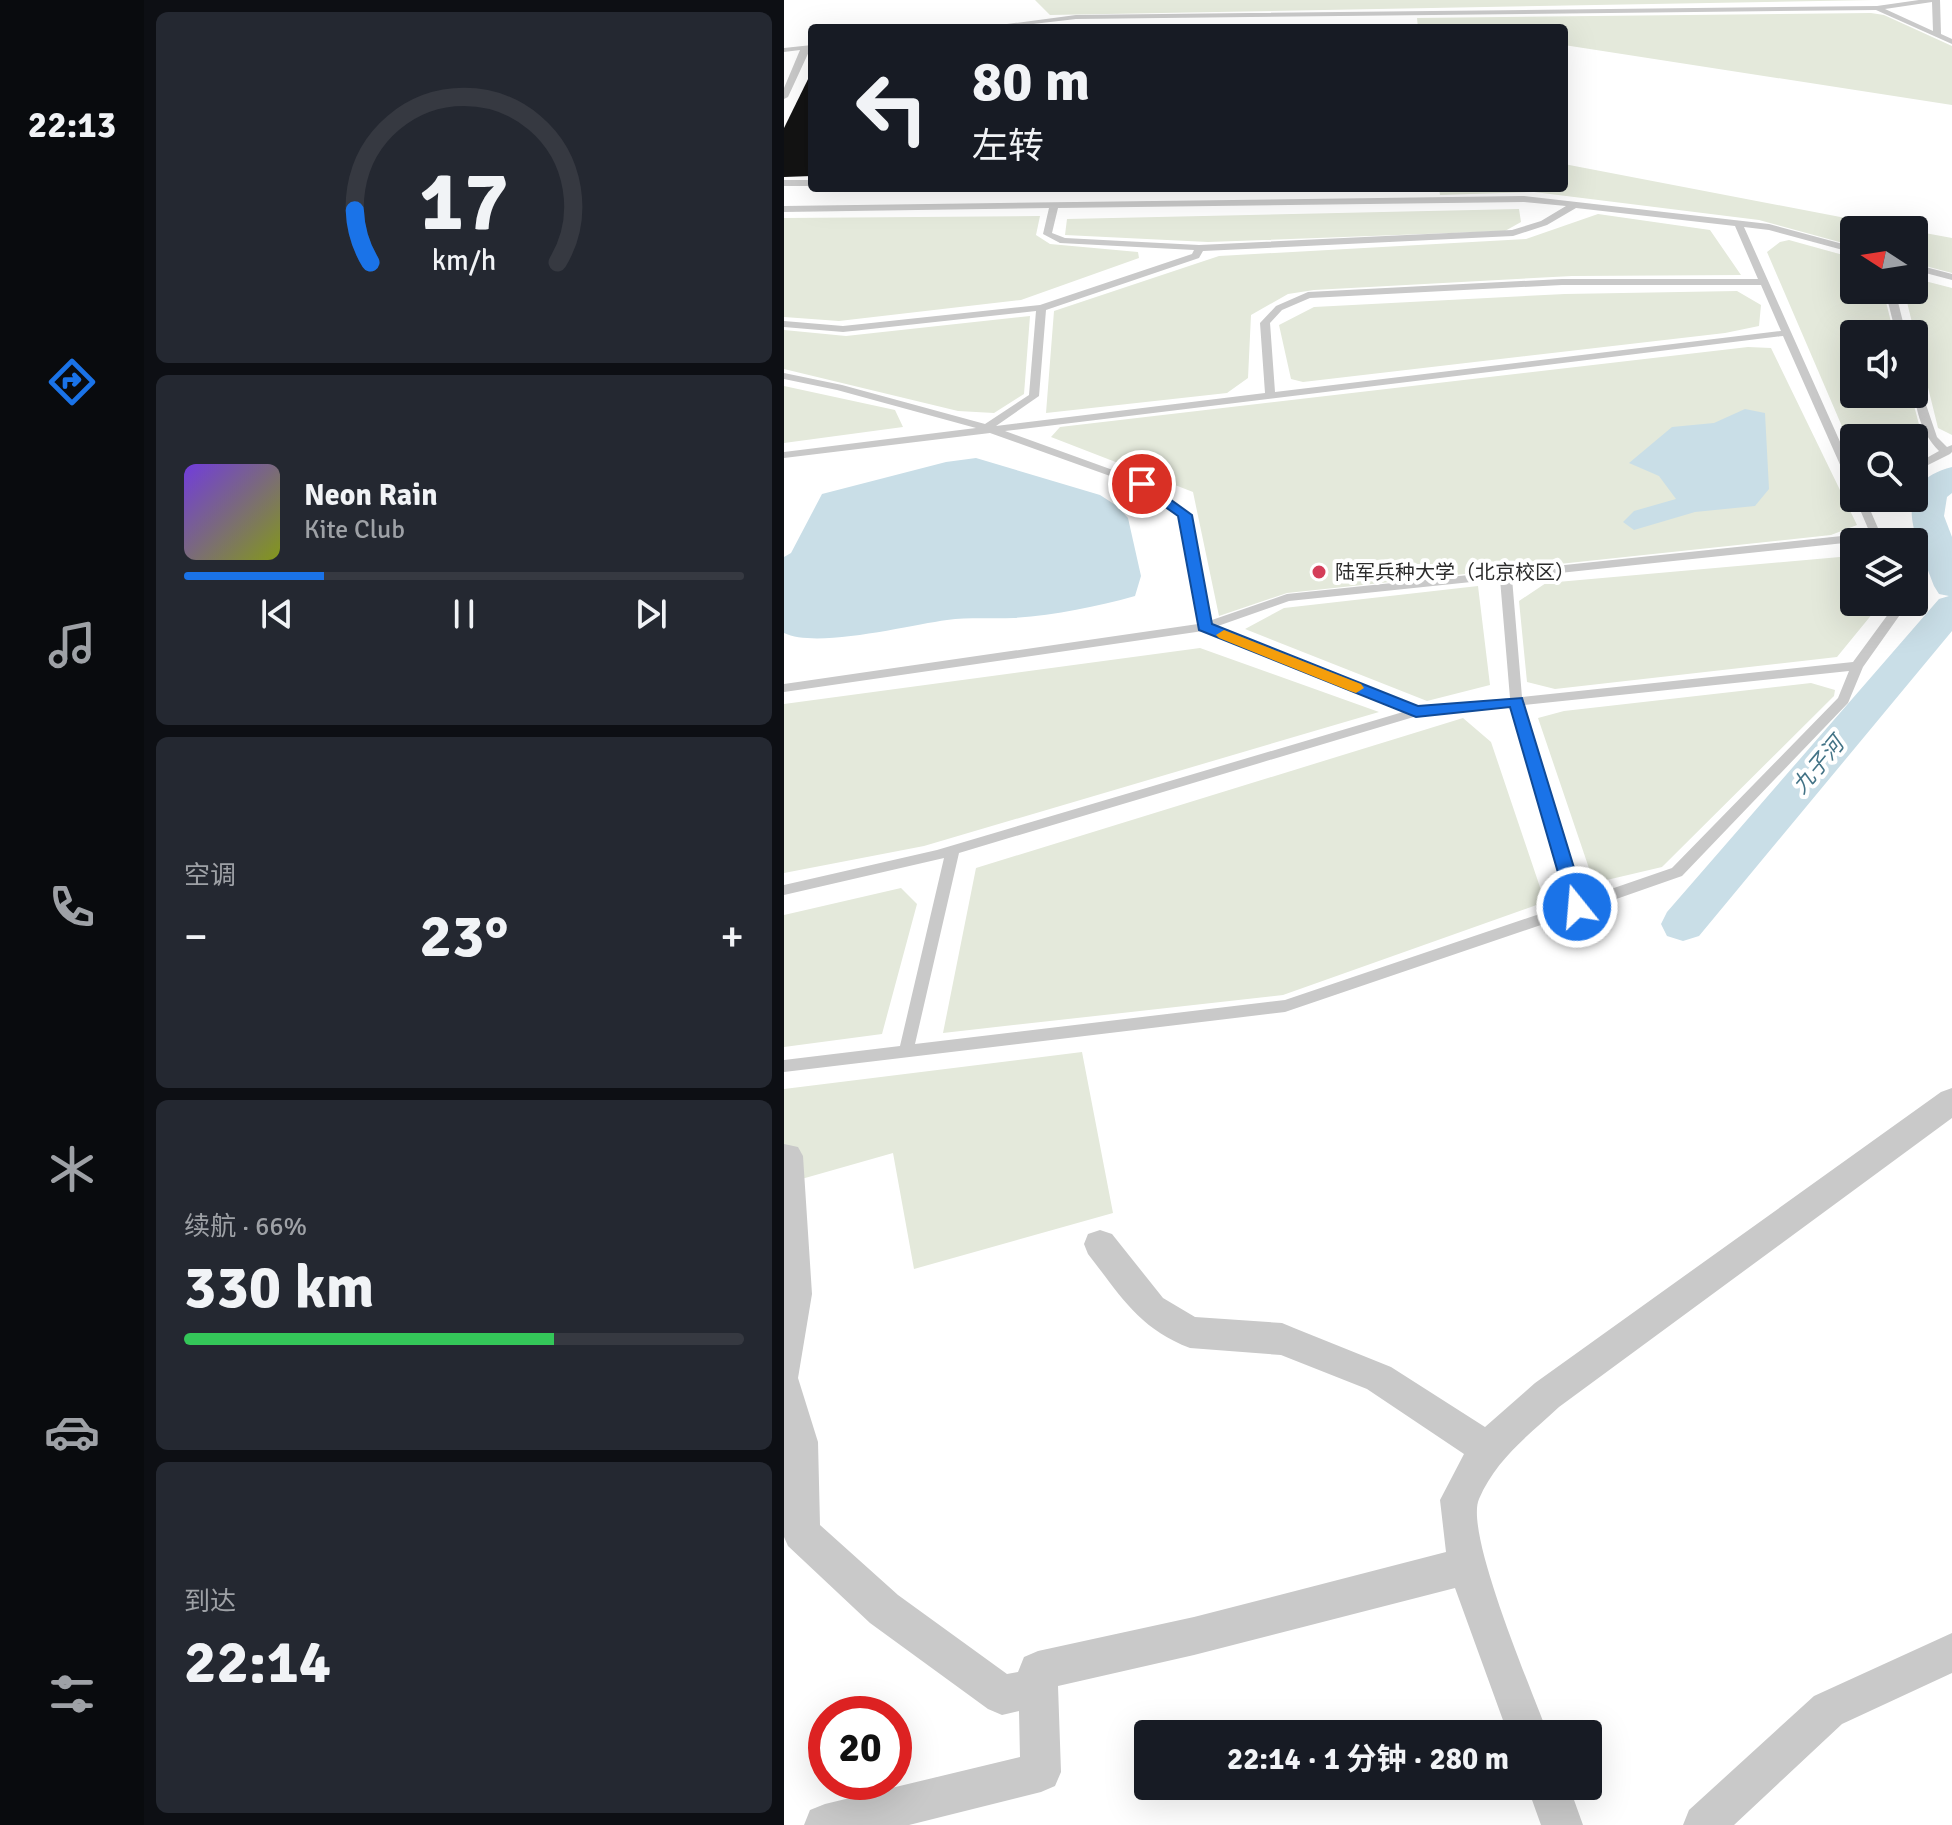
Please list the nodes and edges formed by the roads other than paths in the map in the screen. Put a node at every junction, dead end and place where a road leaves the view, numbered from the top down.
1 (1935, 0) edge
2 (1877, 8) junction
3 (1319, 14) junction
4 (1016, 24) edge
5 (1319, 24) edge
6 (1937, 36) junction
7 (1952, 42) edge
8 (808, 48) edge
9 (784, 50) edge
10 (808, 50) edge
11 (784, 97) edge
12 (784, 183) edge
13 (808, 183) edge
14 (1574, 205) junction
15 (1054, 206) junction
16 (784, 209) edge
17 (1738, 223) junction
18 (1840, 246) edge
19 (1199, 248) junction
20 (1928, 271) edge
21 (1952, 277) edge
22 (1764, 282) junction
23 (1041, 308) junction
24 (784, 324) edge
25 (1786, 333) junction
26 (784, 376) edge
27 (1270, 394) junction
28 (1922, 408) edge
29 (986, 428) junction
30 (1949, 450) edge
31 (1840, 452) edge
32 (784, 455) edge
33 (1928, 461) edge
34 (1840, 543) edge
35 (1506, 576) junction
36 (1893, 616) edge
37 (1204, 627) junction
38 (1857, 666) junction
39 (784, 688) edge
40 (1516, 701) junction
41 (1416, 712) junction
42 (953, 850) junction
43 (784, 890) edge
44 (1577, 907) junction
45 (906, 1052) junction
46 (784, 1066) edge
47 (1952, 1101) edge
48 (787, 1156) dead end
49 (1100, 1244) dead end
50 (784, 1370) edge
51 (784, 1387) edge
52 (1487, 1449) junction
53 (1466, 1566) junction
54 (1952, 1653) edge
55 (1038, 1688) junction
56 (1523, 1720) edge
57 (1553, 1800) edge
58 (825, 1825) edge
59 (1562, 1825) edge
60 (1704, 1825) edge

1 - 2 lane
1 - 6 lane
2 - 3 lane
2 - 6 lane
3 - 4 lane
3 - 5 lane
6 - 7 lane
8 - 9 lane
10 - 11 lane
12 - 13 lane
14 - 15 lane
14 - 17 lane
14 - 19 lane
15 - 16 lane
15 - 19 lane
17 - 18 lane
17 - 22 lane
19 - 23 lane
20 - 21 lane
22 - 25 lane
22 - 27 lane
23 - 24 lane
23 - 29 lane
25 - 27 lane
25 - 31 lane
26 - 29 lane
27 - 29 lane
28 - 30 lane
29 - 32 lane
29 - 37 lane
30 - 33 lane
34 - 35 lane
35 - 37 lane
35 - 40 lane
36 - 38 lane
37 - 39 lane
37 - 41 lane
38 - 40 lane
38 - 44 lane
40 - 41 lane
40 - 44 lane
41 - 42 lane
42 - 43 lane
42 - 45 lane
44 - 45 lane
45 - 46 lane
47 - 52 street
48 - 50 street
49 - 52 street
51 - 55 street
52 - 53 street
53 - 55 street
53 - 56 street
54 - 60 street
55 - 58 street
57 - 59 street

